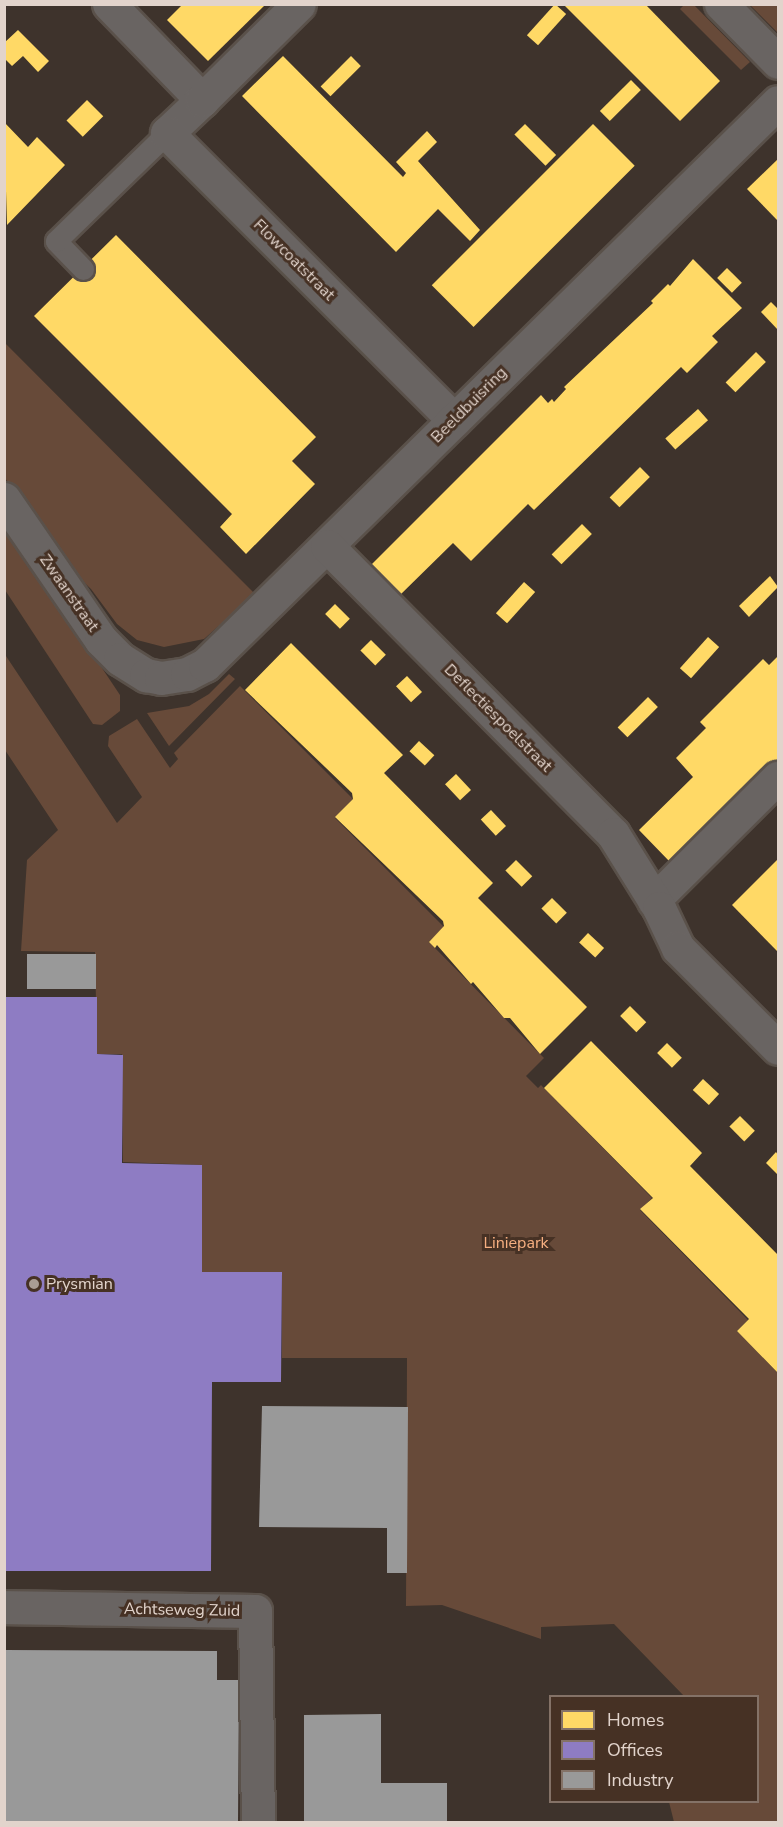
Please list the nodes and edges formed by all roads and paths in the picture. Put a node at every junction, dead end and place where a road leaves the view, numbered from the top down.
1 (109, 4) edge
2 (299, 4) edge
3 (721, 4) edge
4 (778, 62) edge
5 (202, 100) junction
6 (778, 102) edge
7 (167, 133) junction
8 (83, 269) dead end
9 (454, 420) junction
10 (4, 499) edge
11 (327, 546) junction
12 (146, 675) joint
13 (778, 778) edge
14 (654, 901) junction
15 (778, 1048) edge
16 (4, 1608) edge
17 (258, 1822) edge

1 - 5 street
2 - 5 street
3 - 4 street
5 - 7 street
6 - 9 street, Beeldbuisring
7 - 8 lane
7 - 9 street, Flowcoatstraat
9 - 11 street, Beeldbuisring
10 - 12 street, Zwaanstraat
11 - 12 street, Beeldbuisring
11 - 14 street, Deflectiespoelstraat
13 - 14 street
14 - 15 street, Deflectiespoelstraat
16 - 17 street, Achtseweg Zuid

